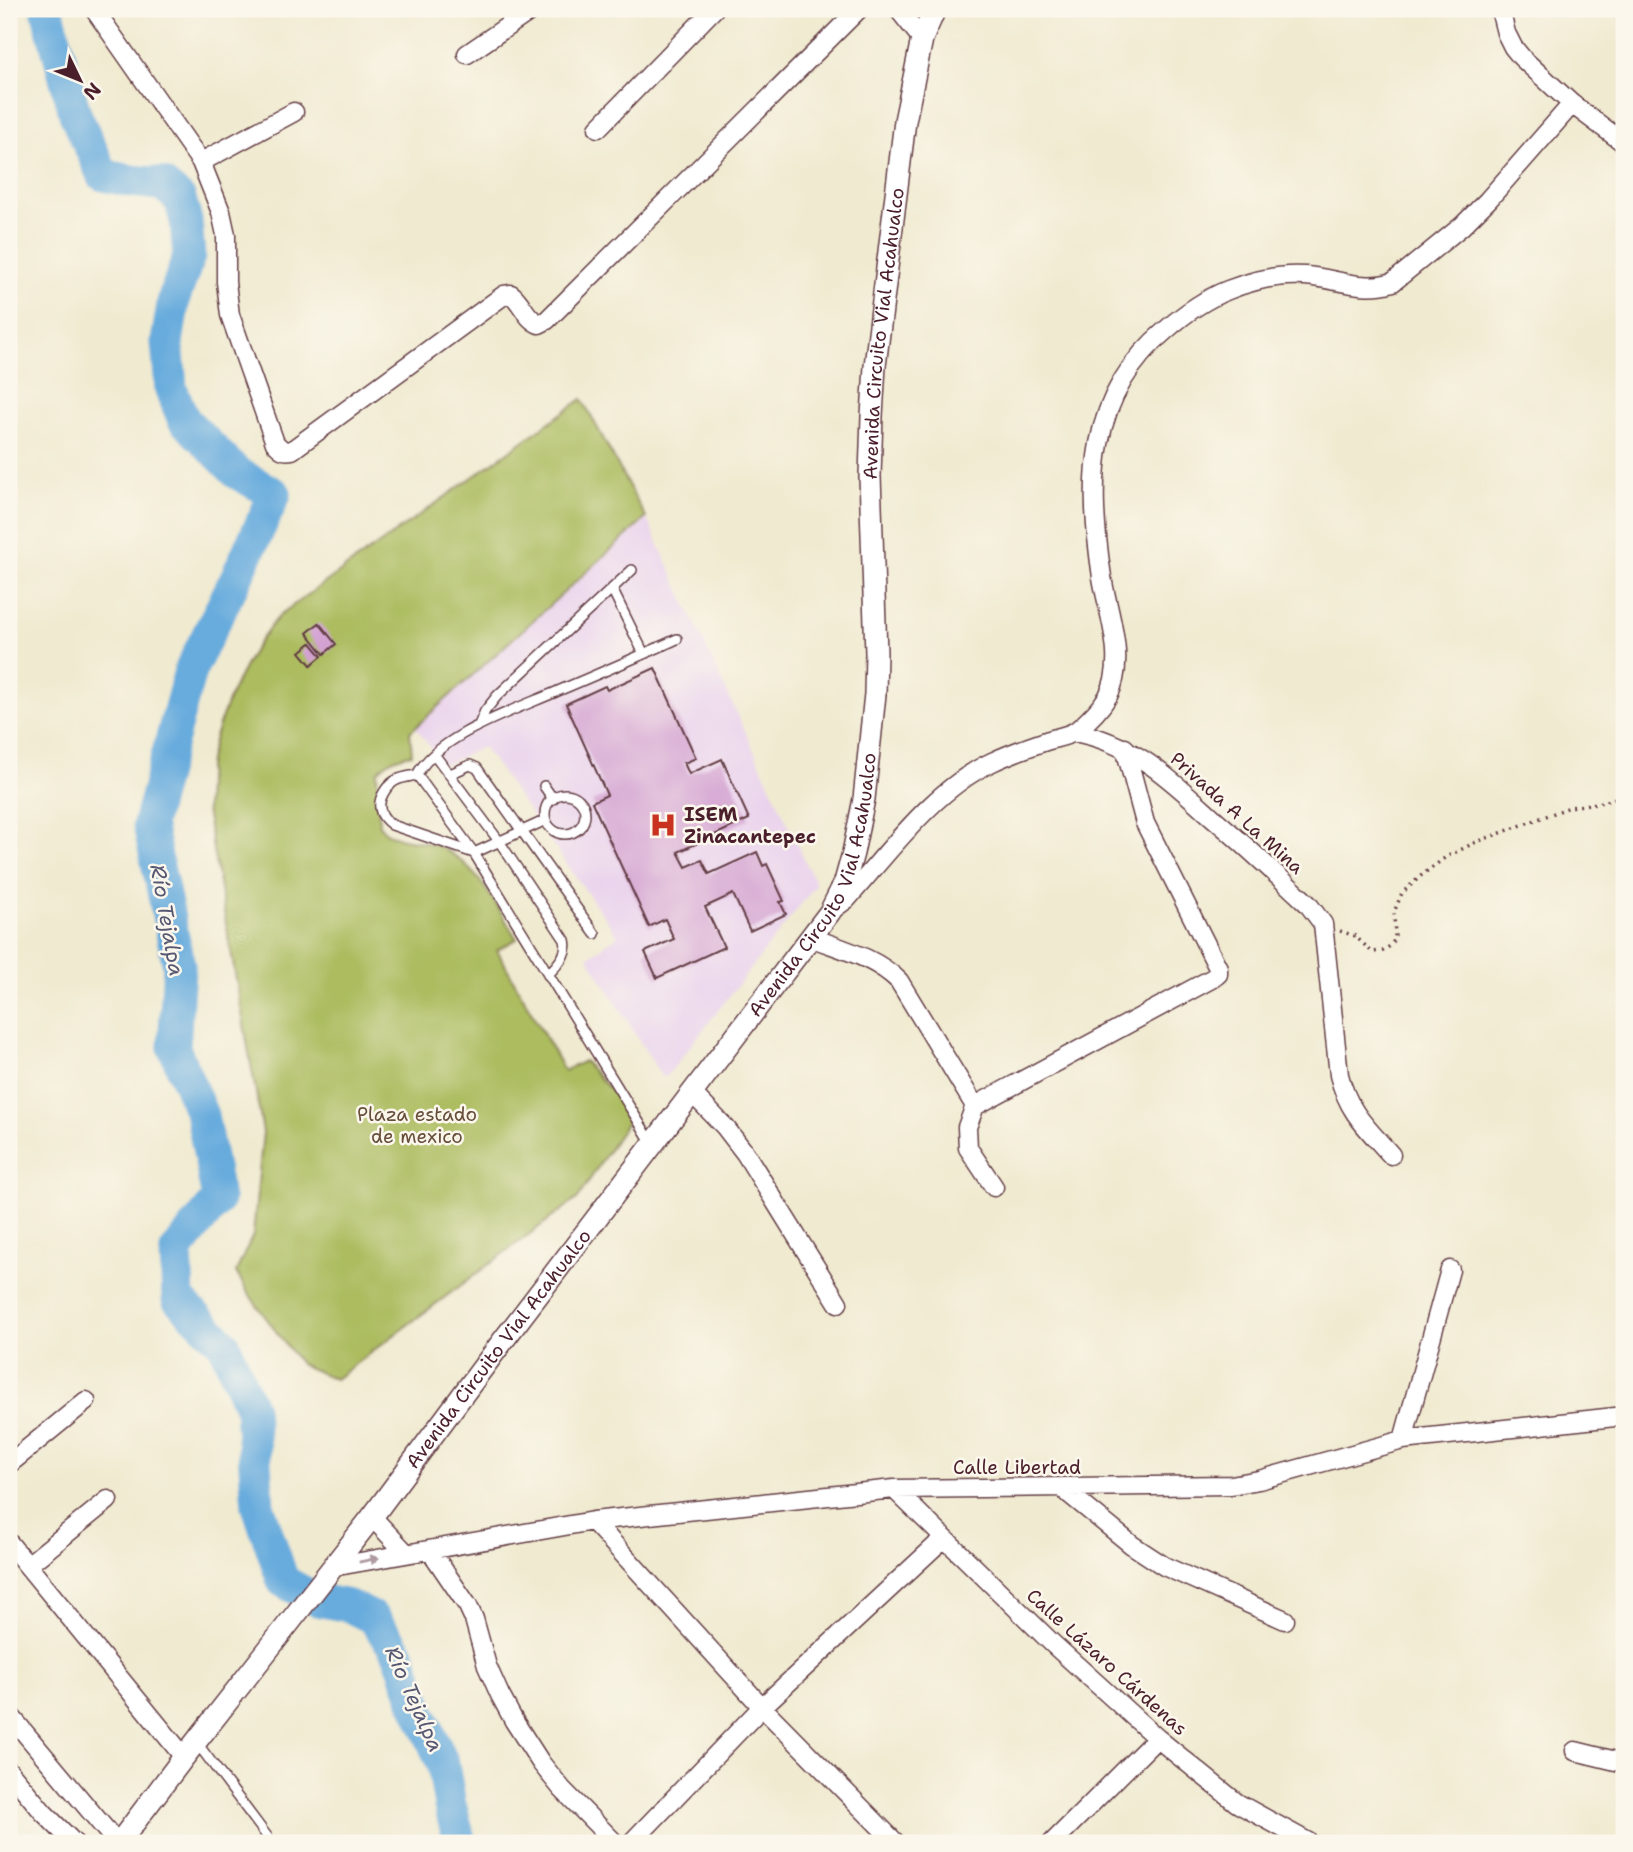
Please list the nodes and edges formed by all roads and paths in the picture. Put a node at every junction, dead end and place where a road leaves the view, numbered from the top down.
1 (533, 9) edge
2 (713, 9) edge
3 (859, 9) edge
4 (898, 9) edge
5 (935, 9) edge
6 (1500, 9) edge
7 (103, 12) edge
8 (922, 39) junction
9 (467, 54) dead end
10 (1572, 104) junction
11 (294, 112) dead end
12 (597, 128) dead end
13 (1624, 142) edge
14 (201, 162) junction
15 (632, 570) dead end
16 (612, 589) junction
17 (677, 639) dead end
18 (644, 654) junction
19 (479, 724) junction
20 (1074, 732) junction
21 (1125, 748) junction
22 (433, 754) junction
23 (450, 774) junction
24 (417, 775) junction
25 (544, 786) dead end
26 (1624, 795) edge
27 (553, 799) junction
28 (546, 820) junction
29 (521, 831) junction
30 (499, 841) junction
31 (474, 853) junction
32 (830, 912) junction
33 (1323, 924) junction
34 (594, 934) dead end
35 (810, 937) junction
36 (548, 975) junction
37 (692, 1094) junction
38 (975, 1106) junction
39 (653, 1145) junction
40 (1391, 1156) dead end
41 (994, 1186) dead end
42 (1450, 1269) dead end
43 (838, 1303) dead end
44 (86, 1401) dead end
45 (1624, 1416) edge
46 (1403, 1440) junction
47 (9, 1464) edge
48 (1062, 1488) junction
49 (894, 1489) junction
50 (108, 1500) dead end
51 (372, 1517) junction
52 (593, 1521) junction
53 (944, 1538) junction
54 (9, 1543) edge
55 (430, 1550) junction
56 (407, 1553) junction
57 (27, 1565) junction
58 (326, 1574) junction
59 (1285, 1620) dead end
60 (762, 1707) junction
61 (9, 1714) edge
62 (1157, 1738) junction
63 (190, 1749) junction
64 (1575, 1751) dead end
65 (1624, 1763) edge
66 (9, 1771) edge
67 (74, 1843) edge
68 (118, 1843) edge
69 (272, 1843) edge
70 (615, 1843) edge
71 (631, 1843) edge
72 (896, 1843) edge
73 (1052, 1843) edge
74 (1310, 1843) edge

1 - 9 street
2 - 12 street
3 - 14 street
4 - 8 street
5 - 8 street, Avenida Circuito Vial Acahualco
6 - 10 street
7 - 14 street
8 - 32 street, Avenida Circuito Vial Acahualco
10 - 13 street
10 - 20 street
11 - 14 street
15 - 16 lane
16 - 18 lane
16 - 19 lane
17 - 18 lane
18 - 19 lane
19 - 22 lane
20 - 21 street, Privada A La Mina
20 - 32 street
21 - 33 street, Privada A La Mina
21 - 38 street
22 - 23 lane
22 - 24 lane
23 - 29 lane
23 - 30 lane
24 - 31 lane
24 - 31 lane
25 - 27 lane
26 - 33 path
27 - 28 lane
27 - 28 lane
28 - 29 lane
29 - 30 lane
29 - 34 lane
30 - 31 lane
30 - 36 lane
31 - 36 lane
32 - 35 street, Avenida Circuito Vial Acahualco
33 - 40 street
35 - 37 street, Avenida Circuito Vial Acahualco
35 - 38 street
36 - 39 lane
37 - 39 street, Avenida Circuito Vial Acahualco
37 - 43 street
38 - 41 street
39 - 51 street, Avenida Circuito Vial Acahualco
42 - 46 street
44 - 47 street
45 - 46 street, Calle Libertad
46 - 48 street, Calle Libertad
48 - 49 street, Calle Libertad
48 - 59 street
49 - 52 street, Calle Libertad
49 - 53 street, Calle Lázaro Cárdenas
50 - 57 street
51 - 56 street
51 - 58 street, Avenida Circuito Vial Acahualco
52 - 55 street, Calle Libertad
52 - 60 street
53 - 60 street
53 - 62 street, Calle Lázaro Cárdenas
54 - 57 street
55 - 56 street, Calle Libertad
55 - 70 street
58 -> 56 street, Calle Libertad
57 - 63 street
58 - 63 street, Avenida Circuito Vial Acahualco
60 - 71 street
60 - 72 street
61 - 68 street
62 - 73 street
62 - 74 street, Calle Lázaro Cárdenas
63 - 68 street, Avenida Circuito Vial Acahualco
63 - 69 lane
64 - 65 street
66 - 67 street

